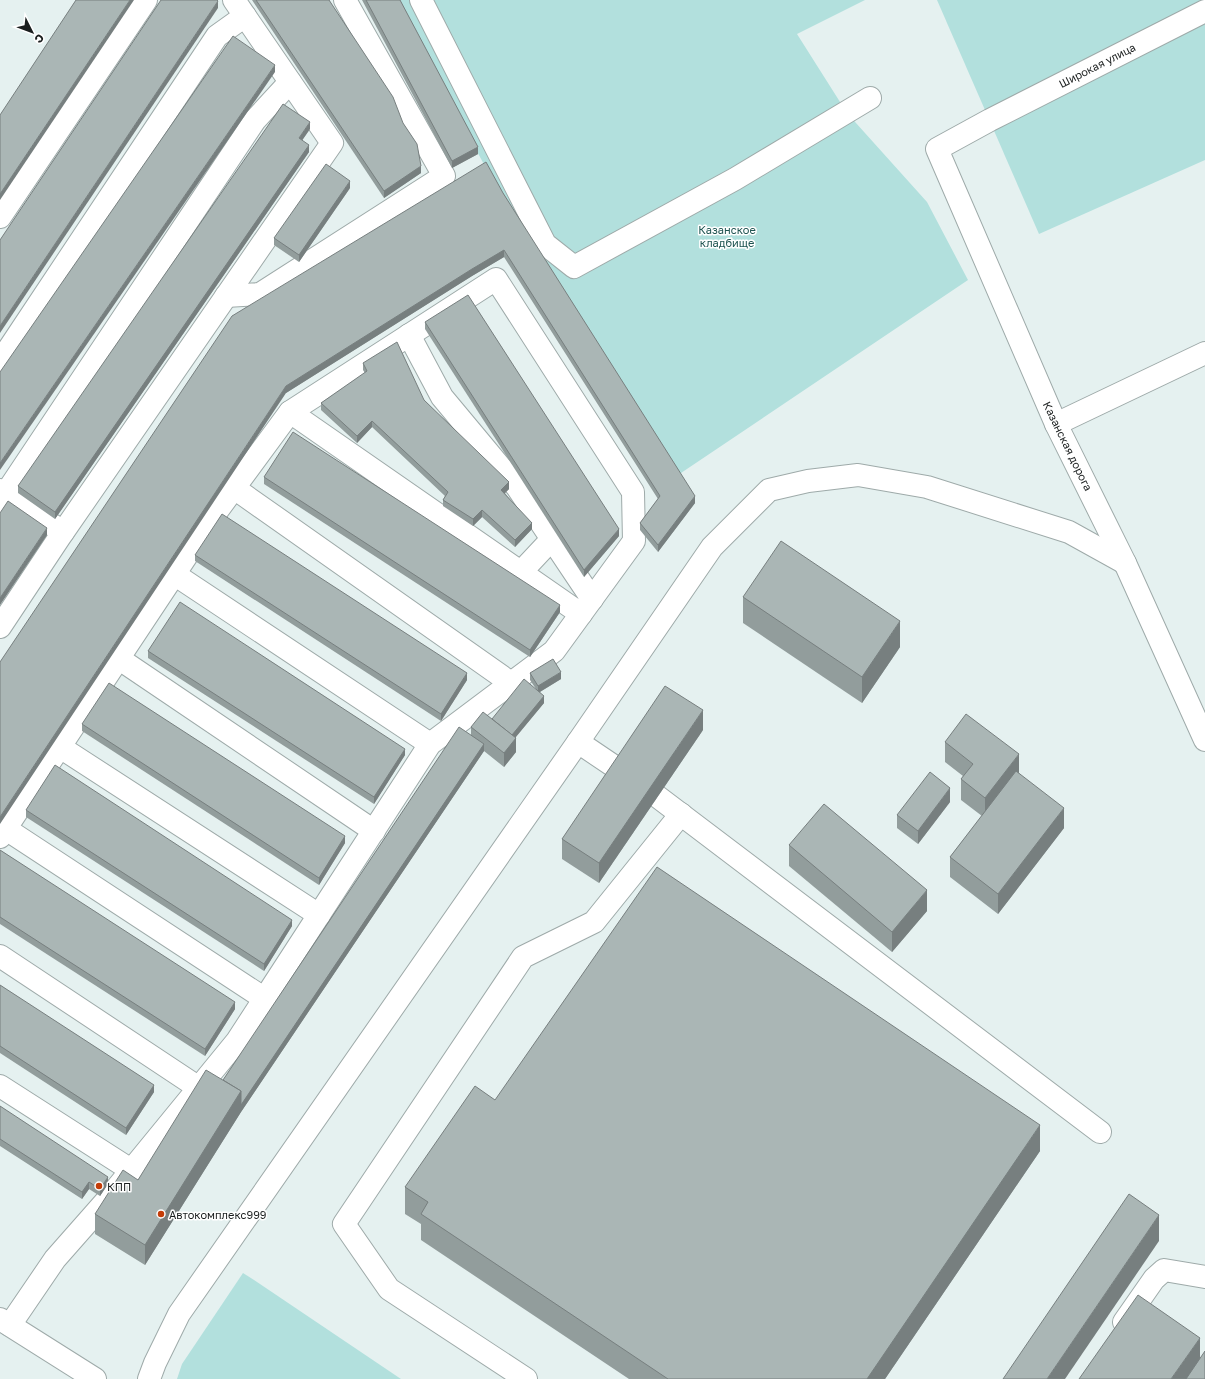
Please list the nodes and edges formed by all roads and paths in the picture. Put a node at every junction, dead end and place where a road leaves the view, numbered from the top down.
1 (146, 0) edge
2 (345, 0) edge
3 (421, 0) edge
4 (240, 8) edge
5 (1205, 11) edge
6 (290, 82) junction
7 (870, 98) dead end
8 (937, 149) joint
9 (0, 217) edge
10 (226, 296) junction
11 (409, 335) junction
12 (1205, 353) edge
13 (0, 362) edge
14 (290, 412) junction
15 (1056, 424) junction
16 (234, 488) junction
17 (2, 495) edge
18 (63, 532) junction
19 (552, 539) junction
20 (1125, 562) junction
21 (521, 572) junction
22 (174, 574) junction
23 (587, 606) junction
24 (0, 626) edge
25 (118, 658) junction
26 (511, 683) junction
27 (1205, 740) edge
28 (578, 742) junction
29 (430, 744) junction
30 (60, 747) junction
31 (621, 771) edge
32 (658, 797) edge
33 (681, 814) junction
34 (374, 831) junction
35 (3, 833) edge
36 (319, 915) junction
37 (0, 956) edge
38 (265, 999) junction
39 (0, 1086) edge
40 (199, 1088) junction
41 (1100, 1132) dead end
42 (131, 1170) junction
43 (1205, 1277) edge
44 (5, 1322) edge
45 (1115, 1335) edge
46 (81, 1375) edge
47 (149, 1379) edge
48 (526, 1379) edge

1 - 9 street
2 - 10 street
3 - 7 street
4 - 6 street
4 - 13 street
5 - 8 street, Широкая улица
6 - 10 street
6 - 17 street
8 - 15 street, Казанская дорога
10 - 18 street
11 - 14 street
11 - 19 street
11 - 23 street
12 - 15 street
14 - 16 street
14 - 21 street
15 - 20 street, Казанская дорога
16 - 22 street
16 - 26 street
17 - 18 street
18 - 24 street
19 - 21 street
19 - 23 street
20 - 27 street, Казанская дорога
20 - 28 street
21 - 23 street
22 - 25 street
22 - 29 street
23 - 26 street
25 - 30 street
25 - 34 street
26 - 29 street
28 - 31 street
28 - 47 street
29 - 34 street
30 - 35 street
30 - 36 street
32 - 33 street
33 - 41 street
33 - 48 street
34 - 36 street
35 - 38 street
36 - 38 street
37 - 40 street
38 - 40 street
39 - 42 street
40 - 42 street
42 - 44 street
43 - 45 street
44 - 46 street

